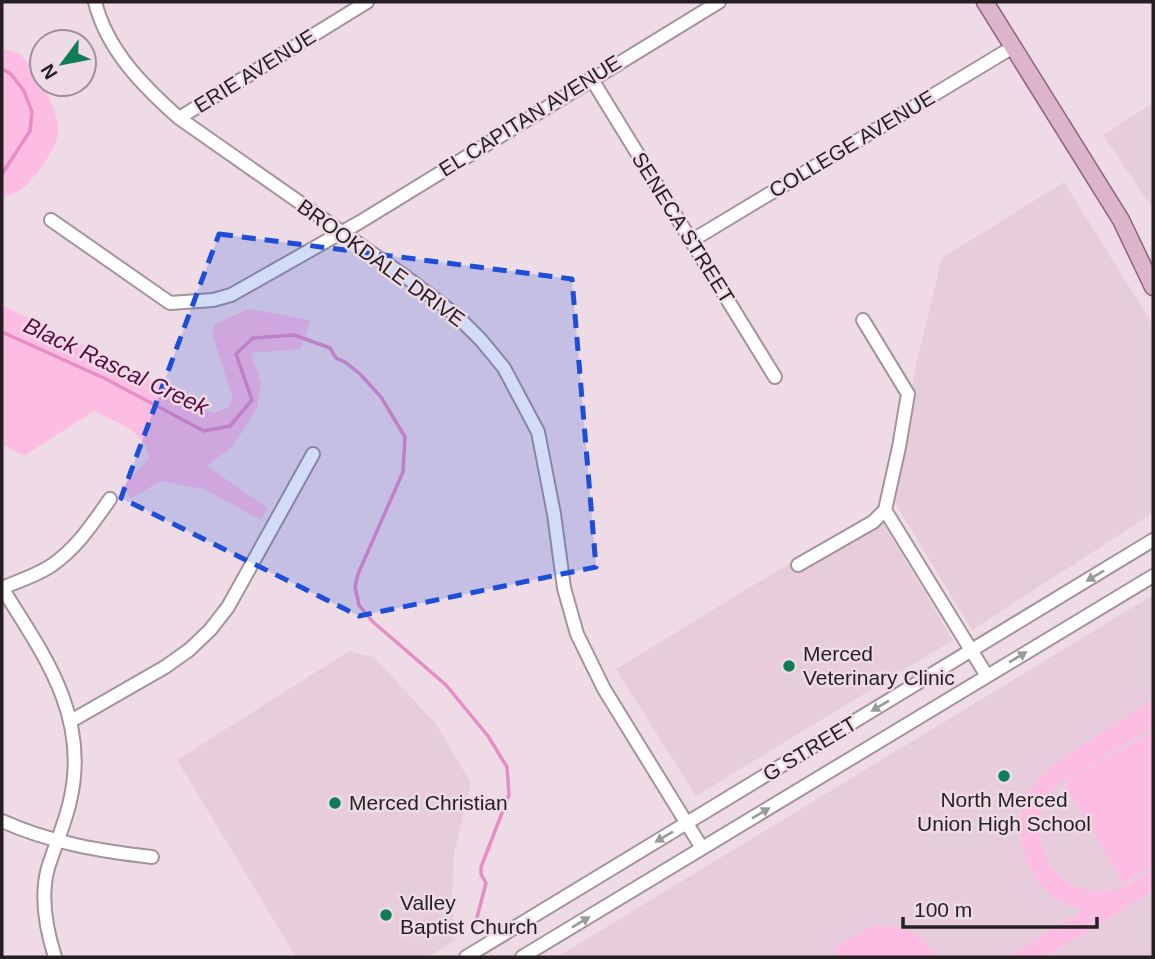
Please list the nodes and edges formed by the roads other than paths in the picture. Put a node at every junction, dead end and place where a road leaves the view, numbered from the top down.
1 (95, 2) edge
2 (367, 2) edge
3 (719, 2) edge
4 (985, 2) edge
5 (1013, 47) junction
6 (591, 78) junction
7 (179, 118) junction
8 (51, 220) dead end
9 (1121, 220) junction
10 (341, 232) junction
11 (691, 241) junction
12 (1153, 258) edge
13 (1153, 287) edge
14 (863, 320) dead end
15 (775, 377) dead end
16 (313, 454) dead end
17 (110, 499) dead end
18 (885, 510) junction
19 (1153, 540) edge
20 (798, 565) dead end
21 (1153, 576) edge
22 (2, 588) edge
23 (972, 650) junction
24 (987, 676) junction
25 (71, 721) junction
26 (2, 821) edge
27 (686, 824) junction
28 (57, 842) junction
29 (702, 848) junction
30 (152, 857) dead end
31 (55, 957) edge
32 (467, 957) edge
33 (523, 957) edge

1 - 7 street, BROOKDALE DRIVE
2 - 7 street, ERIE AVENUE
3 - 6 street, EL CAPITAN AVENUE
4 - 5 main road
5 - 9 main road
5 - 11 street, COLLEGE AVENUE
6 - 10 street, EL CAPITAN AVENUE
6 - 11 street, SENECA STREET
7 - 10 street, BROOKDALE DRIVE
8 - 10 street, EL CAPITAN AVENUE
9 - 12 main road
9 - 13 main road
10 - 27 street, BROOKDALE DRIVE
11 - 15 street, SENECA STREET
14 - 18 street
16 - 25 street
17 - 22 street
18 - 20 street
18 - 23 street
19 -> 23 street, G STREET
24 -> 21 street, G STREET
22 - 25 street
23 - 24 street
23 -> 27 street, G STREET
29 -> 24 street, G STREET
25 - 28 street
26 - 28 street
27 - 29 street, BROOKDALE DRIVE
27 -> 32 street, G STREET
28 - 30 street
28 - 31 street
33 -> 29 street, G STREET

